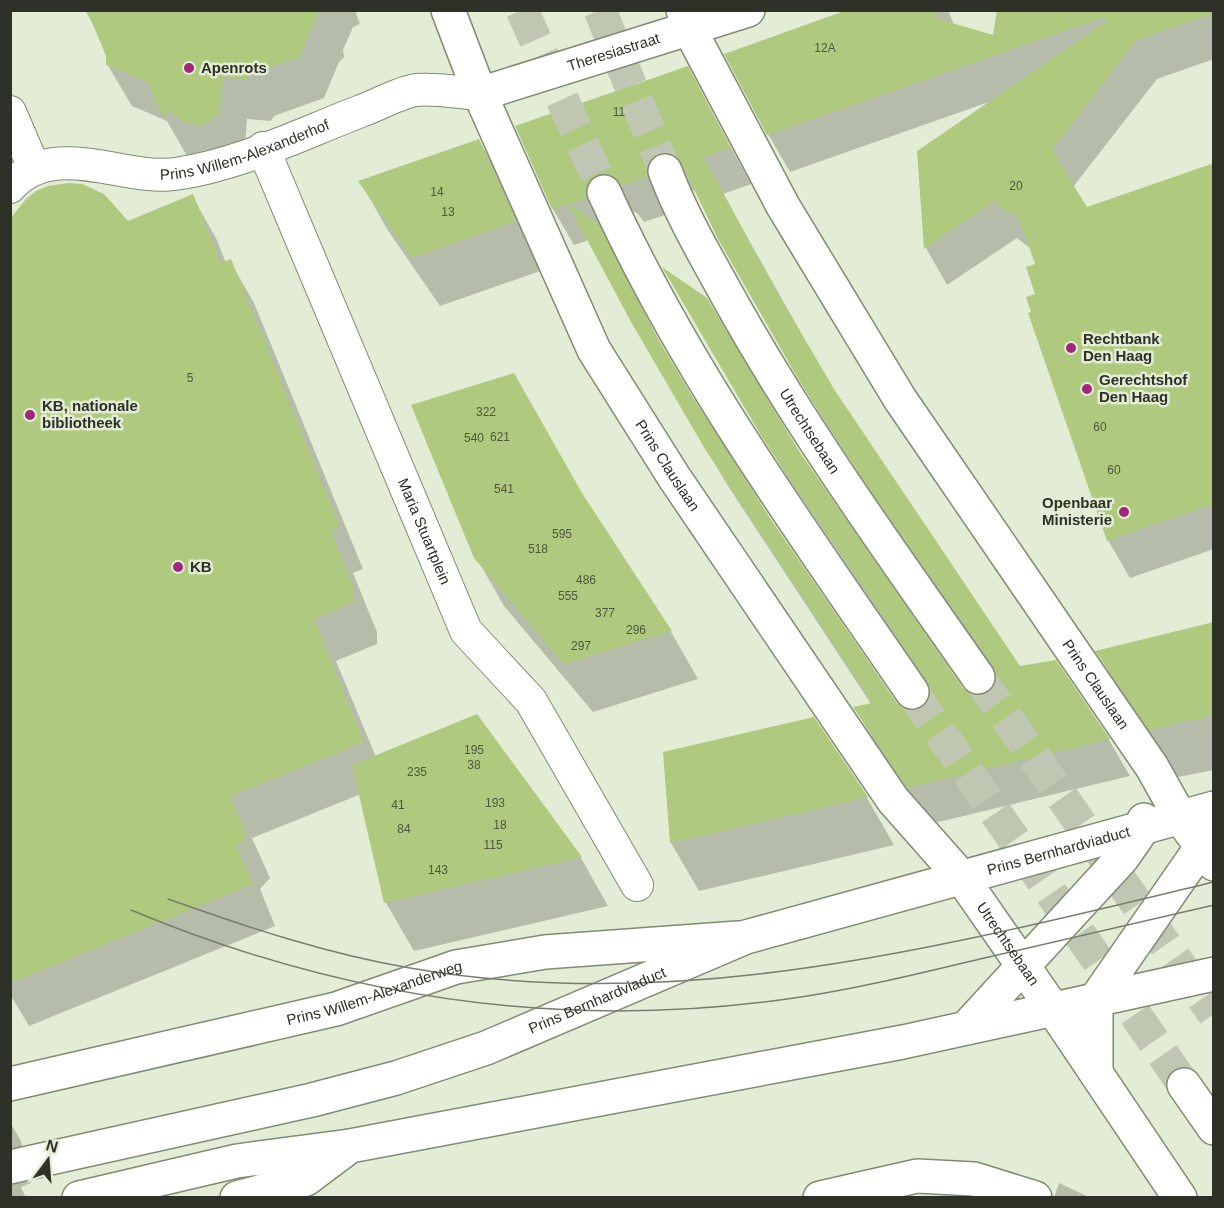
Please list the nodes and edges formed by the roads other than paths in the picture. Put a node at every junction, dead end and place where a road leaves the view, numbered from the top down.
1 (448, 10) edge
2 (748, 10) edge
3 (687, 20) edge
4 (480, 94) junction
5 (10, 112) edge
6 (263, 148) junction
7 (665, 171) tunnel mouth
8 (22, 178) edge
9 (604, 192) tunnel mouth
10 (978, 677) tunnel mouth
11 (912, 692) tunnel mouth
12 (1152, 767) junction
13 (1214, 808) edge
14 (1180, 817) junction
15 (1143, 828) junction
16 (1210, 847) edge
17 (962, 878) junction
18 (637, 885) dead end
19 (746, 937) junction
20 (1025, 966) junction
21 (1214, 974) edge
22 (1096, 999) junction
23 (1053, 1008) junction
24 (967, 1027) junction
25 (1096, 1070) junction
26 (10, 1084) edge
27 (1184, 1085) tunnel mouth
28 (1214, 1128) edge
29 (350, 1146) junction
30 (14, 1166) edge
31 (79, 1197) edge
32 (237, 1197) edge
33 (820, 1197) edge
34 (1035, 1197) edge
35 (1180, 1197) edge

1 - 4 street, Prins Clauslaan
2 - 3 street, Theresiastraat
3 - 4 street, Theresiastraat
3 - 12 street, Prins Clauslaan
4 - 6 street, Prins Willem-Alexanderhof
4 - 17 street, Prins Clauslaan
5 - 8 street
6 - 8 street, Prins Willem-Alexanderhof
6 - 18 street, Maria Stuartplein
7 - 10 street, Utrechtsebaan
9 - 11 street
12 - 14 street, Prins Clauslaan
12 - 15 street
13 - 14 street, Prins Bernhardviaduct
14 - 15 street, Prins Bernhardviaduct
14 - 16 street, Prins Clauslaan
15 - 17 street, Prins Bernhardviaduct
15 - 20 street
16 - 22 street
17 - 19 street, Prins Bernhardviaduct
17 - 20 street, Utrechtsebaan
19 - 26 street, Prins Willem-Alexanderweg
19 - 30 street, Prins Bernhardviaduct
20 - 23 street, Utrechtsebaan
20 - 24 street
21 - 22 street
22 - 23 street
22 - 25 street
23 - 24 street
23 - 25 street, Utrechtsebaan
24 - 29 street
25 - 35 street, Utrechtsebaan
27 - 28 street
29 - 31 street
29 - 32 street
33 - 34 street

